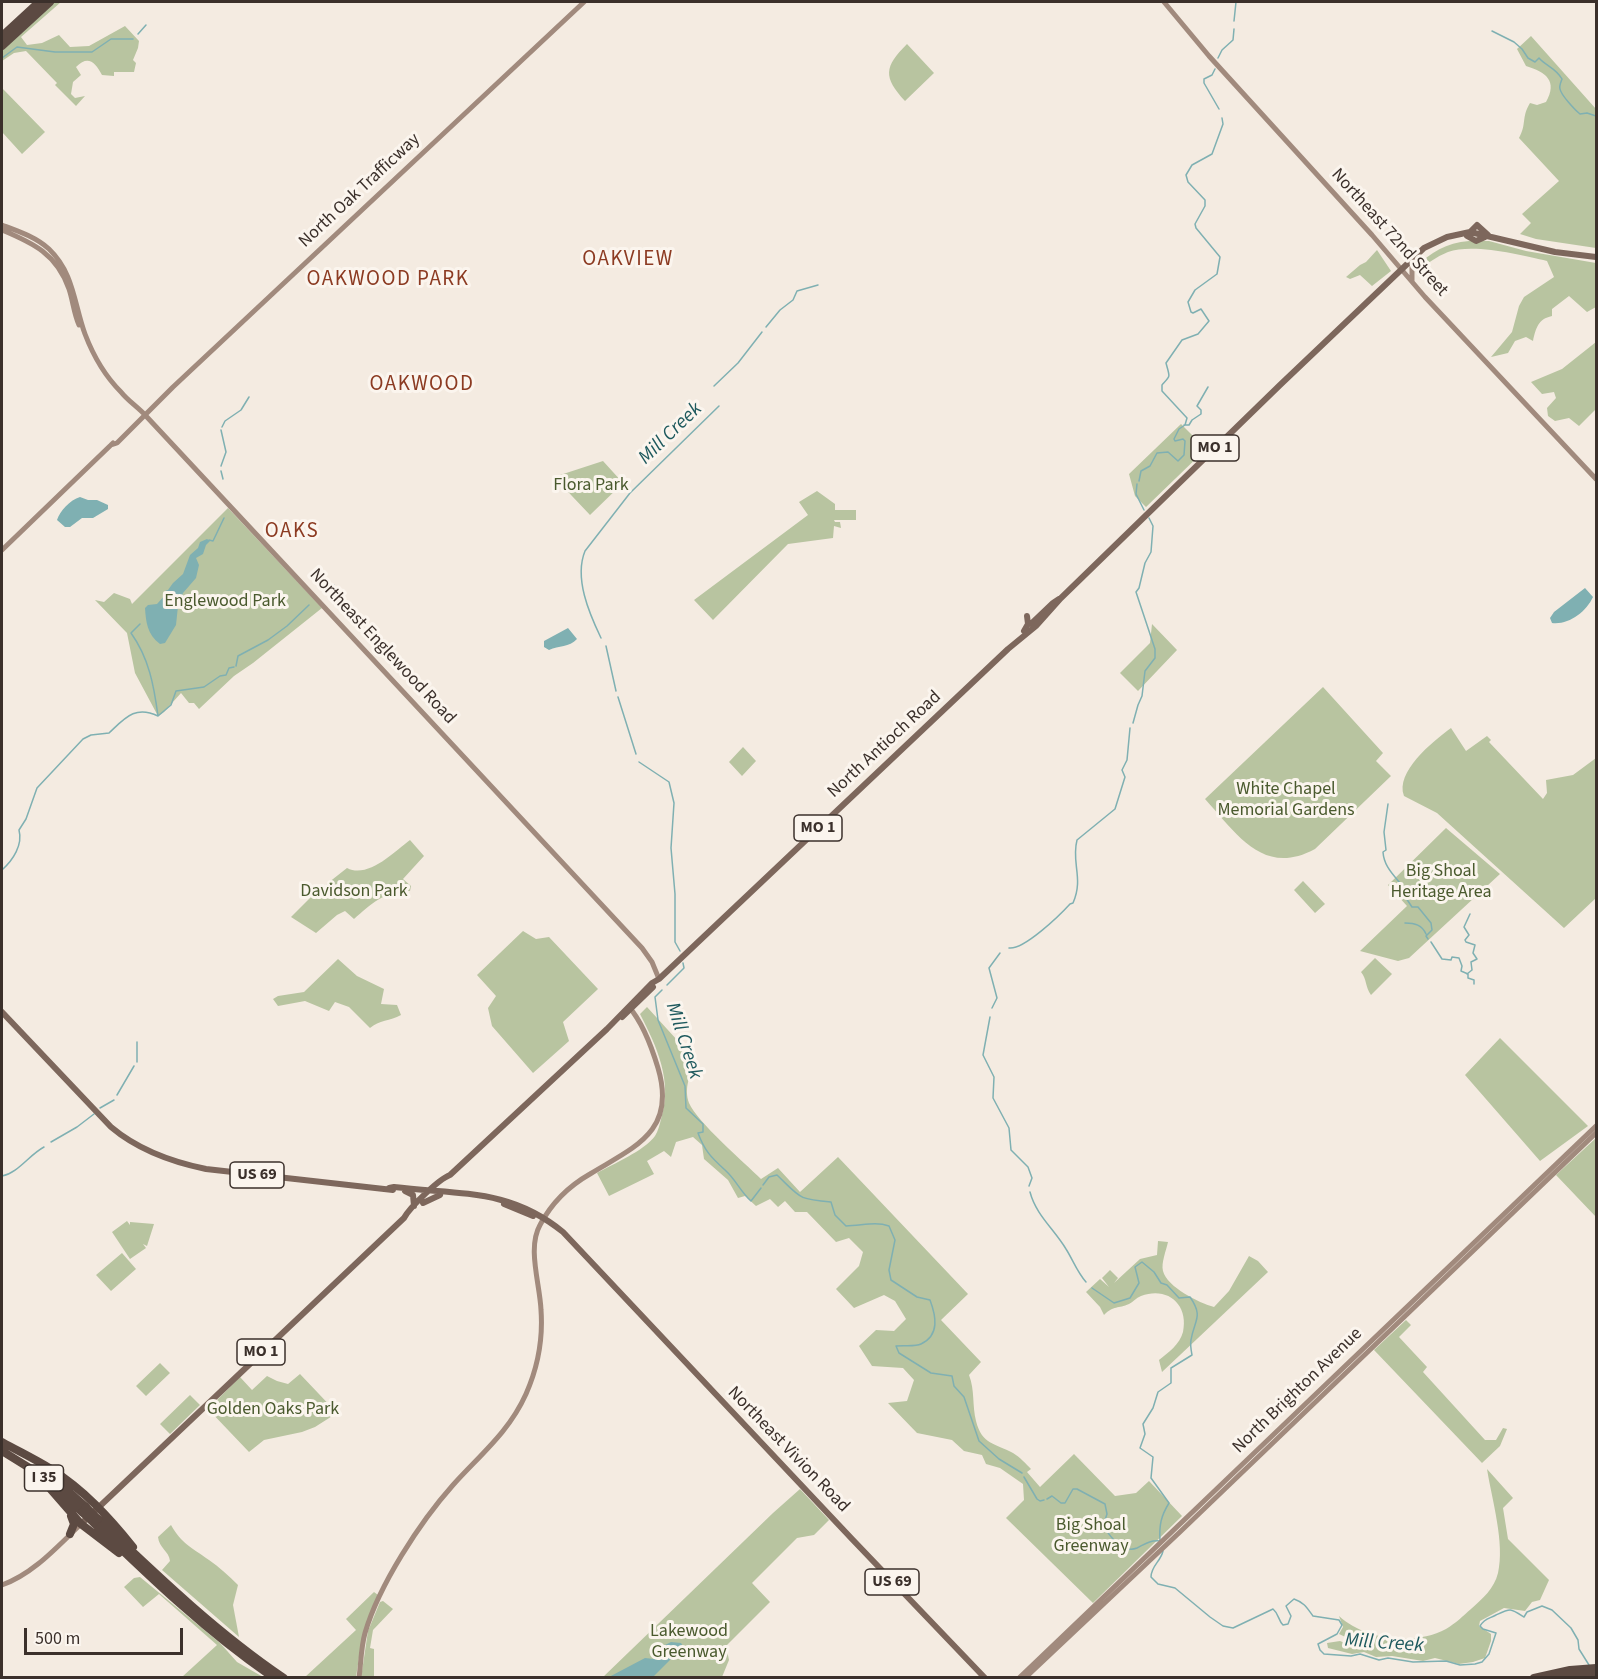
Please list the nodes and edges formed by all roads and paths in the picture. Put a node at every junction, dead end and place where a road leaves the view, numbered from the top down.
1 (39, 2) edge
2 (50, 2) edge
3 (584, 2) edge
4 (1164, 2) edge
5 (2, 36) edge
6 (2, 46) edge
7 (2, 225) edge
8 (2, 230) edge
9 (1469, 234) junction
10 (1489, 235) junction
11 (1596, 258) edge
12 (1394, 261) junction
13 (1411, 262) junction
14 (1402, 271) junction
15 (1394, 276) junction
16 (1412, 282) junction
17 (1371, 299) junction
18 (74, 300) junction
19 (144, 415) junction
20 (1596, 479) edge
21 (2, 550) edge
22 (1061, 598) junction
23 (1032, 620) junction
24 (1011, 647) junction
25 (656, 971) junction
26 (659, 979) junction
27 (652, 983) junction
28 (2, 1006) edge
29 (630, 1007) junction
30 (2, 1012) edge
31 (33, 1042) junction
32 (1596, 1126) edge
33 (1596, 1133) edge
34 (446, 1178) junction
35 (390, 1188) junction
36 (404, 1191) junction
37 (431, 1192) junction
38 (453, 1192) junction
39 (414, 1206) junction
40 (404, 1218) junction
41 (545, 1220) junction
42 (2, 1442) edge
43 (2, 1451) edge
44 (25, 1455) junction
45 (33, 1469) junction
46 (103, 1504) junction
47 (84, 1510) junction
48 (69, 1512) junction
49 (96, 1521) junction
50 (79, 1529) junction
51 (1169, 1539) junction
52 (1147, 1559) junction
53 (148, 1576) junction
54 (159, 1578) junction
55 (4, 1585) edge
56 (1596, 1668) edge
57 (1596, 1673) edge
58 (273, 1677) edge
59 (286, 1677) edge
60 (359, 1677) edge
61 (985, 1677) edge
62 (1019, 1677) edge
63 (1025, 1677) edge
64 (1534, 1677) edge
65 (1565, 1677) edge

1 - 5 highway
2 - 6 highway
3 - 19 main road, North Oak Trafficway
4 - 12 main road, Northeast 72nd Street
7 - 18 main road
8 - 18 main road
9 - 10 main road, MO 1
9 - 10 main road
9 - 10 main road
9 - 13 main road, MO 1
9 - 13 main road, MO 1
10 - 11 main road, MO 1
12 - 13 main road
12 - 14 main road, Northeast 72nd Street
12 - 15 main road
13 - 14 main road, MO 1
13 - 16 main road
14 - 15 main road, MO 1
14 - 16 main road, Northeast 72nd Street
14 - 17 main road, MO 1
15 - 17 main road, MO 1
16 - 20 main road, Northeast 72nd Street
17 - 22 main road, MO 1
18 - 19 main road, Northeast Englewood Road
19 - 21 main road, North Oak Trafficway
19 - 25 main road, Northeast Englewood Road
22 - 23 main road, MO 1
22 - 23 main road, MO 1
23 - 24 main road, MO 1
23 - 24 main road, MO 1
24 - 26 main road, North Antioch Road / MO 1
25 - 26 main road, Northeast Englewood Road
25 - 27 main road
26 - 27 main road, North Antioch Road / MO 1
26 - 29 main road, North Antioch Road / MO 1
27 - 29 main road, North Antioch Road / MO 1
28 - 31 main road, Northeast Vivion Road / US 69
29 - 34 main road, North Antioch Road / MO 1
29 - 41 main road
30 - 31 main road, Northeast Vivion Road / US 69
31 - 35 main road, Northeast Vivion Road / US 69
32 - 51 main road, North Brighton Avenue
33 - 51 main road, North Brighton Avenue
34 - 37 main road, MO 1
34 - 37 main road
34 - 38 main road
35 - 36 main road, Northeast Vivion Road / US 69
35 - 37 main road, Northeast Vivion Road / US 69
36 - 37 main road, Northeast Vivion Road / US 69
36 - 39 main road
37 - 38 main road, Northeast Vivion Road / US 69
37 - 39 main road, MO 1
37 - 40 main road, MO 1
37 - 41 main road, Northeast Vivion Road / US 69
38 - 41 main road, Northeast Vivion Road / US 69
39 - 40 main road, MO 1
40 - 46 main road, MO 1
41 - 60 main road
41 - 61 main road, Northeast Vivion Road / US 69
42 - 44 highway, I 35
43 - 45 highway, I 35
44 - 46 highway
44 - 47 highway, I 35
45 - 47 highway, I 35
45 - 48 highway
46 - 50 main road, MO 1
46 - 54 highway
47 - 49 highway, I 35, bridge
48 - 50 highway
48 - 50 highway
49 - 53 highway, I 35
49 - 54 highway, I 35
50 - 53 highway
50 - 55 main road, MO 1
51 - 52 main road, North Brighton Avenue
52 - 62 main road, North Brighton Avenue
52 - 63 main road, North Brighton Avenue
53 - 58 highway, I 35
54 - 59 highway, I 35
56 - 64 highway
57 - 65 highway

